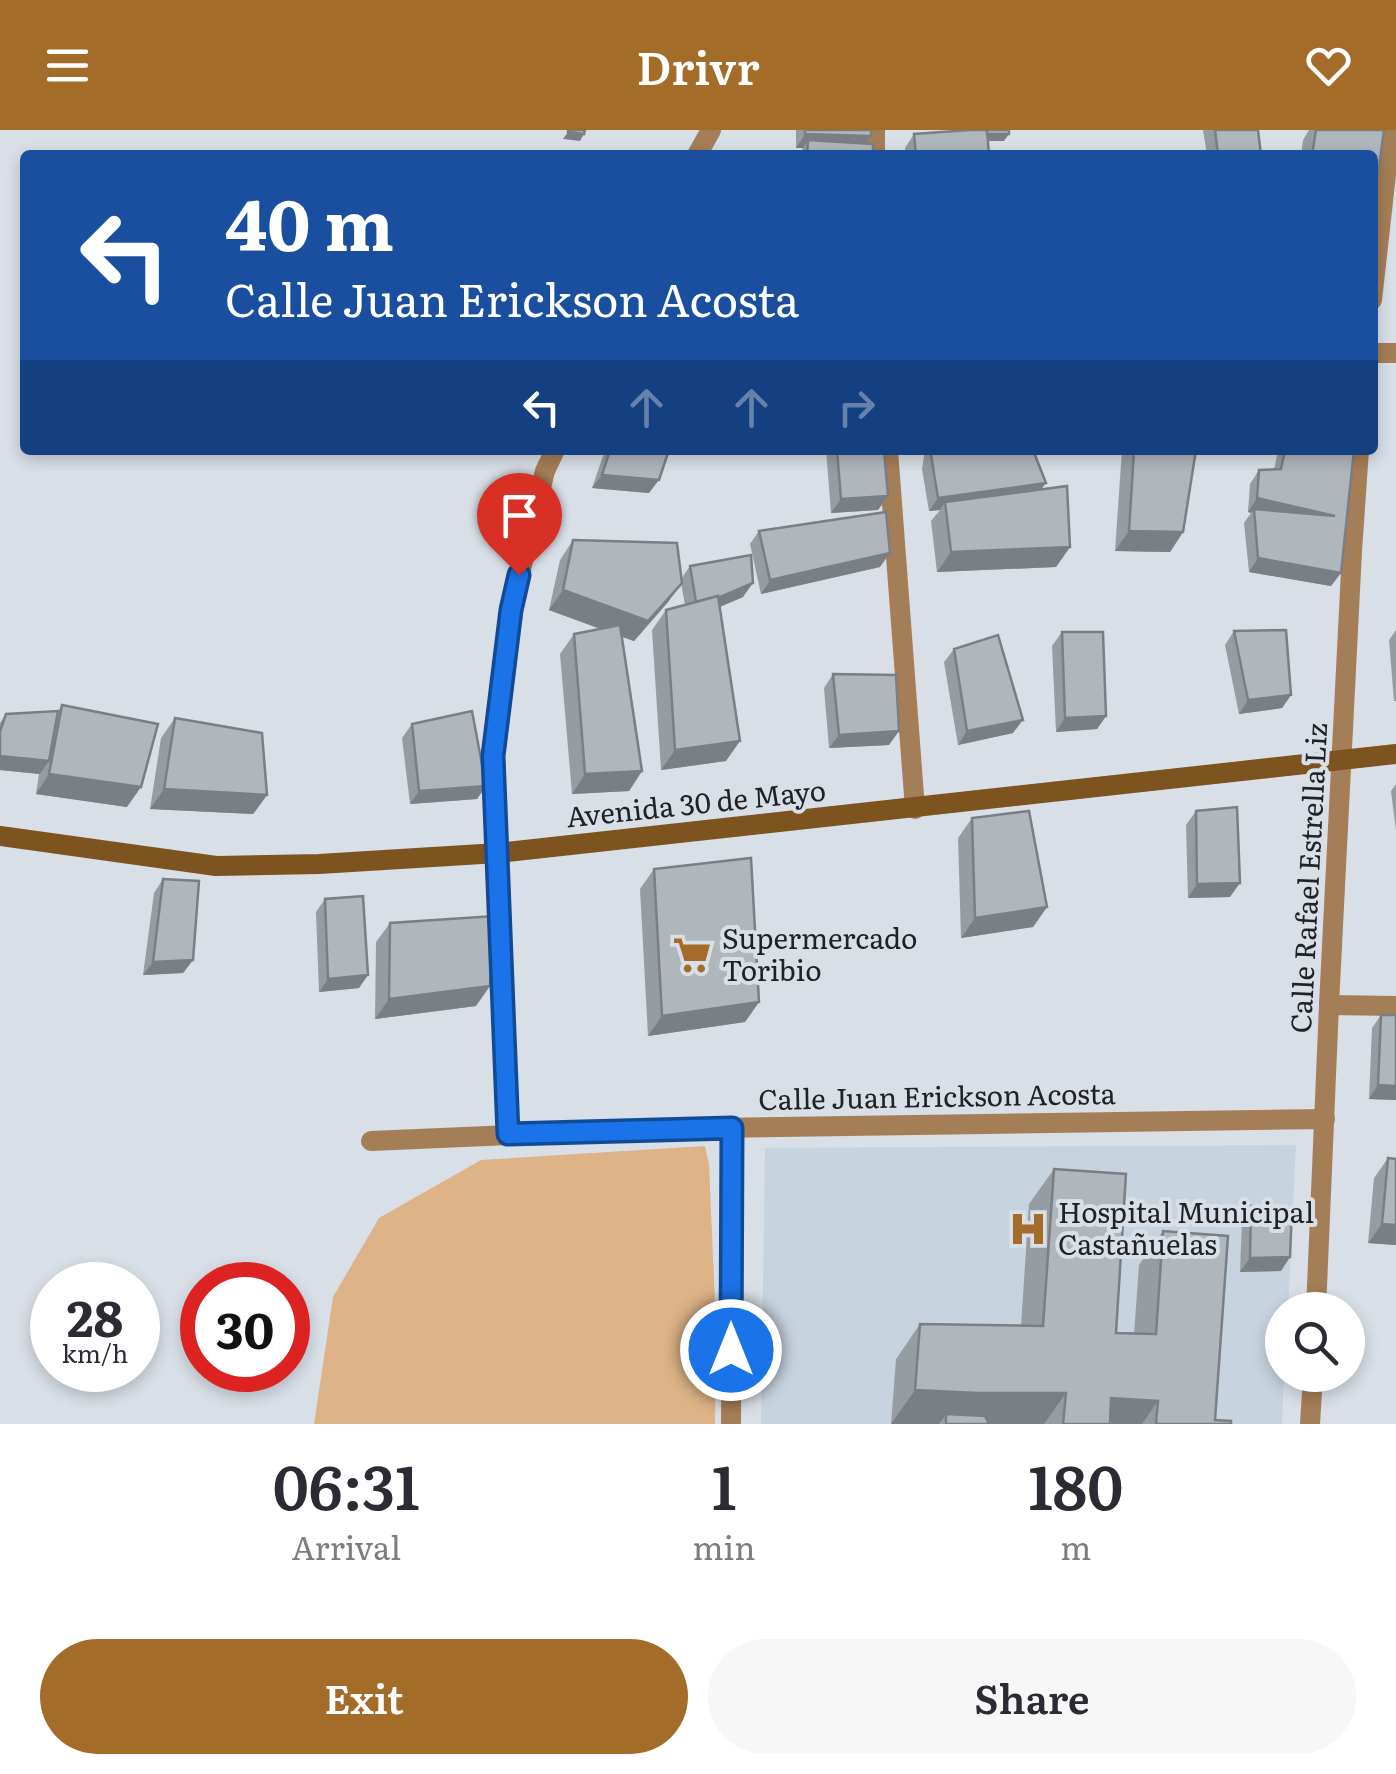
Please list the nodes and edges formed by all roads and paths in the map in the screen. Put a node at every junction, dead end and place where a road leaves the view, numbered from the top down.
1 (1393, 137) edge
2 (1378, 253) edge
3 (552, 455) edge
4 (888, 455) edge
5 (1360, 455) edge
6 (1396, 754) edge
7 (1342, 760) junction
8 (915, 808) junction
9 (0, 836) edge
10 (498, 853) junction
11 (1329, 1006) junction
12 (1396, 1006) edge
13 (1325, 1119) junction
14 (732, 1128) junction
15 (508, 1134) junction
16 (371, 1141) dead end
17 (1317, 1292) edge
18 (1312, 1392) edge
19 (731, 1424) edge
20 (1310, 1424) edge

1 - 2 street
3 - 10 street
4 - 8 street
5 - 7 street, Calle Rafael Estrella Liz
6 - 7 main road, Avenida 30 de Mayo
7 - 8 main road, Avenida 30 de Mayo
7 - 11 street, Calle Rafael Estrella Liz
8 - 10 main road, Avenida 30 de Mayo
9 - 10 main road, Avenida 30 de Mayo
10 - 15 street
11 - 12 street
11 - 13 street, Calle Rafael Estrella Liz
13 - 14 street, Calle Juan Erickson Acosta
13 - 17 street, Calle Rafael Estrella Liz
14 - 15 street, Calle Juan Erickson Acosta
14 - 19 street
15 - 16 street, Calle Juan Erickson Acosta
18 - 20 street

